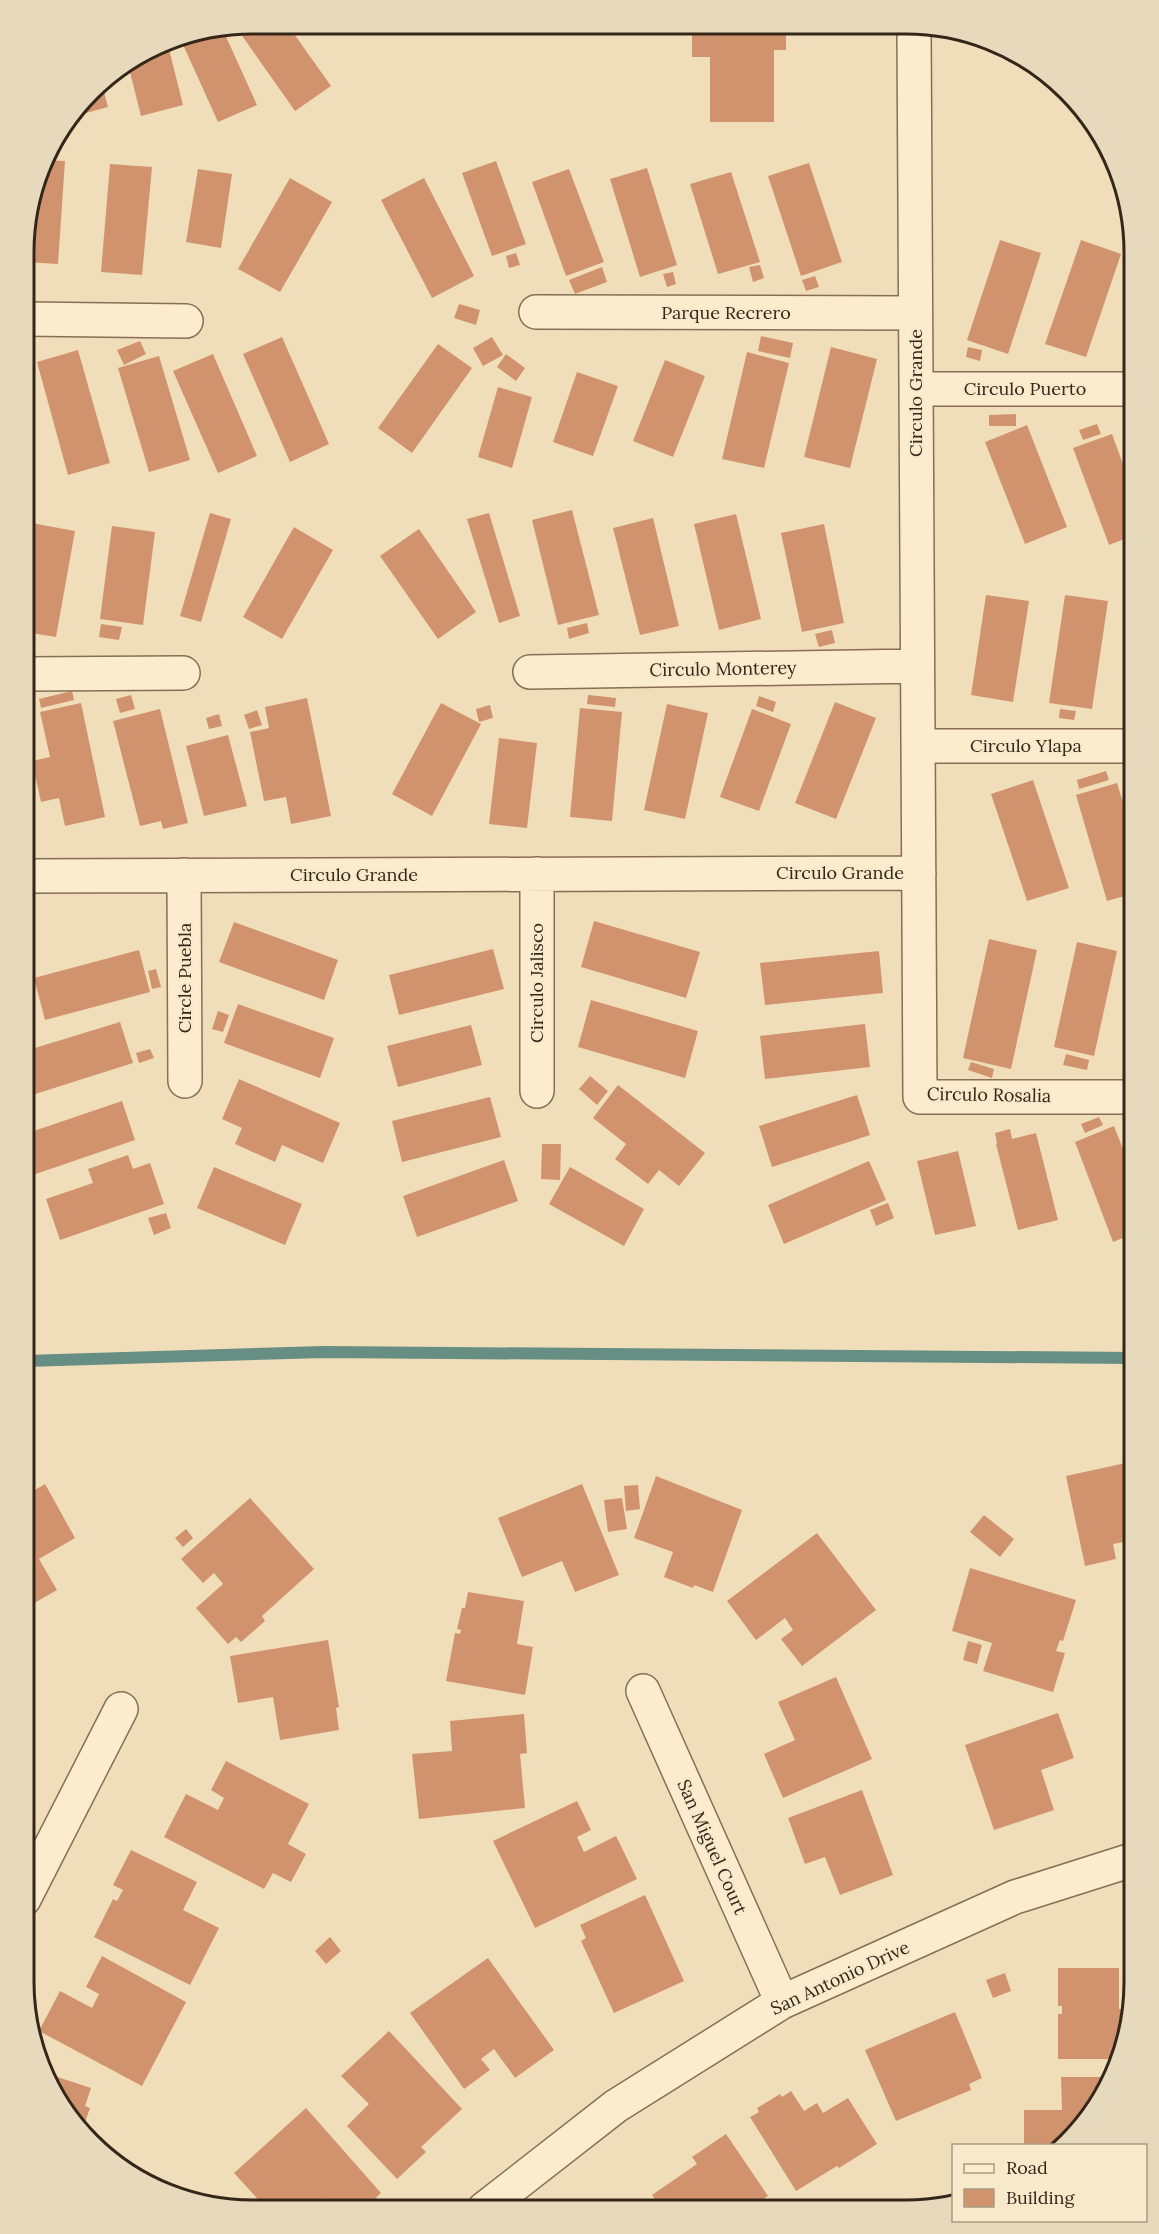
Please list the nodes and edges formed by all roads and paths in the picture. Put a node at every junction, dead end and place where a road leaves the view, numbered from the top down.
1 (914, 35) edge
2 (536, 312) dead end
3 (915, 313) junction
4 (34, 319) edge
5 (186, 321) dead end
6 (916, 389) junction
7 (1124, 389) edge
8 (917, 666) junction
9 (530, 672) dead end
10 (183, 673) dead end
11 (34, 675) edge
12 (918, 746) junction
13 (1124, 746) edge
14 (919, 873) junction
15 (537, 874) junction
16 (184, 875) junction
17 (34, 876) edge
18 (185, 1081) dead end
19 (537, 1091) dead end
20 (1124, 1097) edge
21 (644, 1691) dead end
22 (121, 1709) dead end
23 (1124, 1862) edge
24 (34, 1879) edge
25 (782, 2002) junction
26 (496, 2200) edge

1 - 3 street, Circulo Grande
2 - 3 street, Parque Recrero
3 - 6 street, Circulo Grande
4 - 5 street
6 - 7 street, Circulo Puerto
6 - 8 street, Circulo Grande
8 - 9 street, Circulo Monterey
8 - 12 street, Circulo Grande
10 - 11 street
12 - 13 street, Circulo Ylapa
12 - 14 street, Circulo Grande
14 - 15 street, Circulo Grande
14 - 20 street, Circulo Rosalia
15 - 16 street, Circulo Grande
15 - 19 street, Circulo Jalisco
16 - 17 street, Circulo Grande
16 - 18 street, Circle Puebla
21 - 25 street, San Miguel Court
22 - 24 street
23 - 25 street, San Antonio Drive
25 - 26 street, San Antonio Drive

